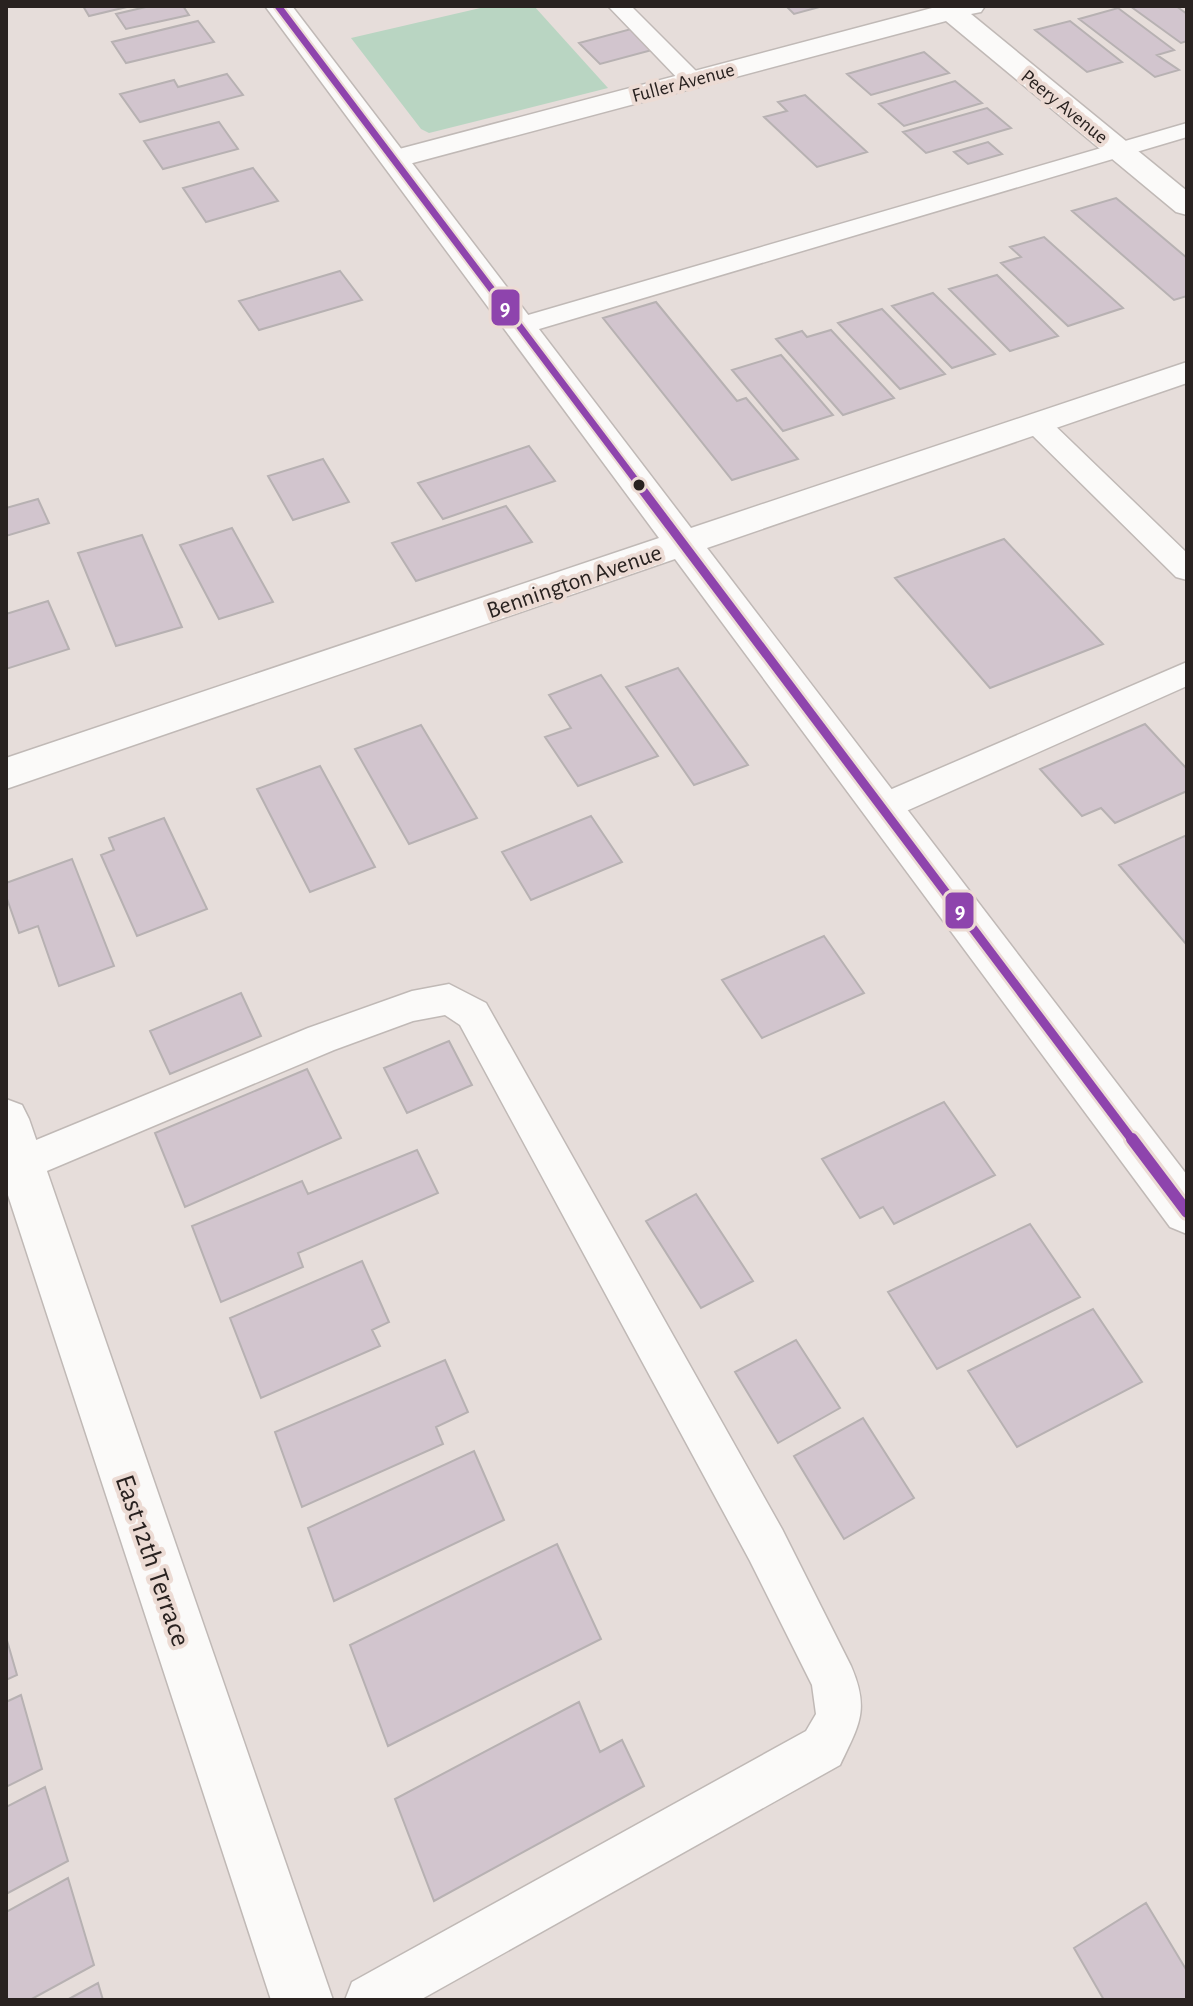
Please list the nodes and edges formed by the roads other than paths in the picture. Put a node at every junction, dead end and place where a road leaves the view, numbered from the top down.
1 (278, 6) edge
2 (619, 6) edge
3 (955, 8) edge
4 (692, 80) junction
5 (1187, 130) edge
6 (1119, 150) junction
7 (394, 159) junction
8 (1187, 206) edge
9 (520, 326) junction
10 (1187, 372) edge
11 (1037, 424) junction
12 (684, 543) junction
13 (1187, 570) edge
14 (1187, 673) edge
15 (6, 774) edge
16 (883, 807) junction
17 (14, 1142) edge
18 (1181, 1193) edge
19 (302, 2000) edge
20 (370, 2000) edge

1 - 7 street
2 - 4 lane
3 - 4 street, Fuller Avenue
3 - 6 street, Peery Avenue
4 - 7 street, Fuller Avenue
5 - 6 lane
6 - 8 street, Peery Avenue
6 - 9 lane
7 - 9 street
9 - 12 street
10 - 11 street, Bennington Avenue
11 - 12 street, Bennington Avenue
11 - 13 lane
12 - 15 street, Bennington Avenue
12 - 16 street
14 - 16 lane
16 - 18 street
17 - 19 street, East 12th Terrace
17 - 20 lane

